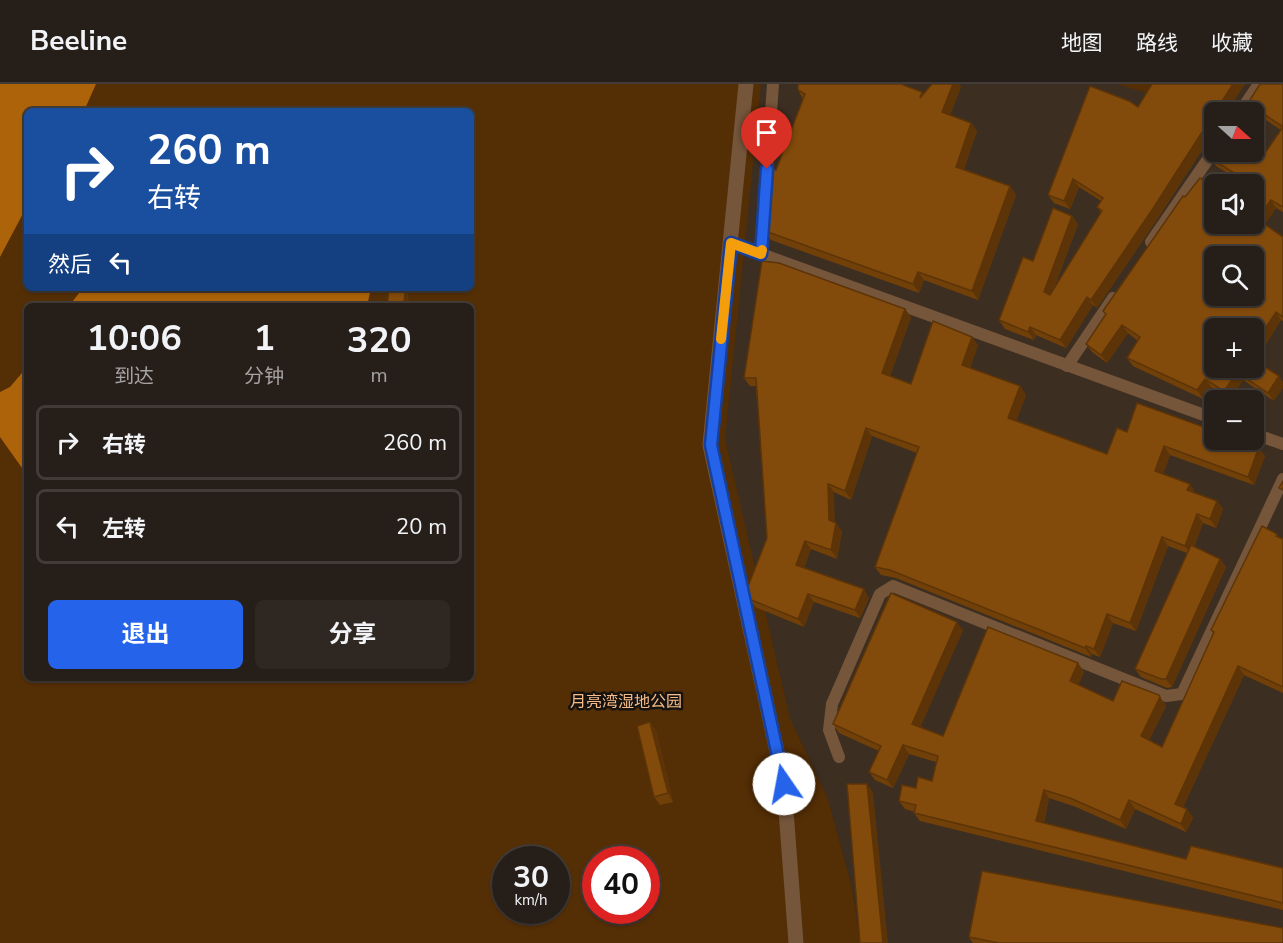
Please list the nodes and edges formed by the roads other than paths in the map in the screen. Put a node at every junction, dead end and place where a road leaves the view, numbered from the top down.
1 (746, 84) edge
2 (773, 84) edge
3 (1259, 84) edge
4 (1247, 102) edge
5 (1206, 162) edge
6 (731, 243) junction
7 (761, 254) junction
8 (1141, 257) edge
9 (1121, 287) edge
10 (1067, 366) junction
11 (1204, 415) edge
12 (1264, 437) edge
13 (1283, 444) edge
14 (1283, 479) edge
15 (839, 757) dead end
16 (796, 943) edge

1 - 6 street
2 - 7 street
3 - 4 street
5 - 8 street
6 - 7 street
6 - 16 street
7 - 10 street
9 - 10 street
10 - 11 street
12 - 13 street
14 - 15 street

